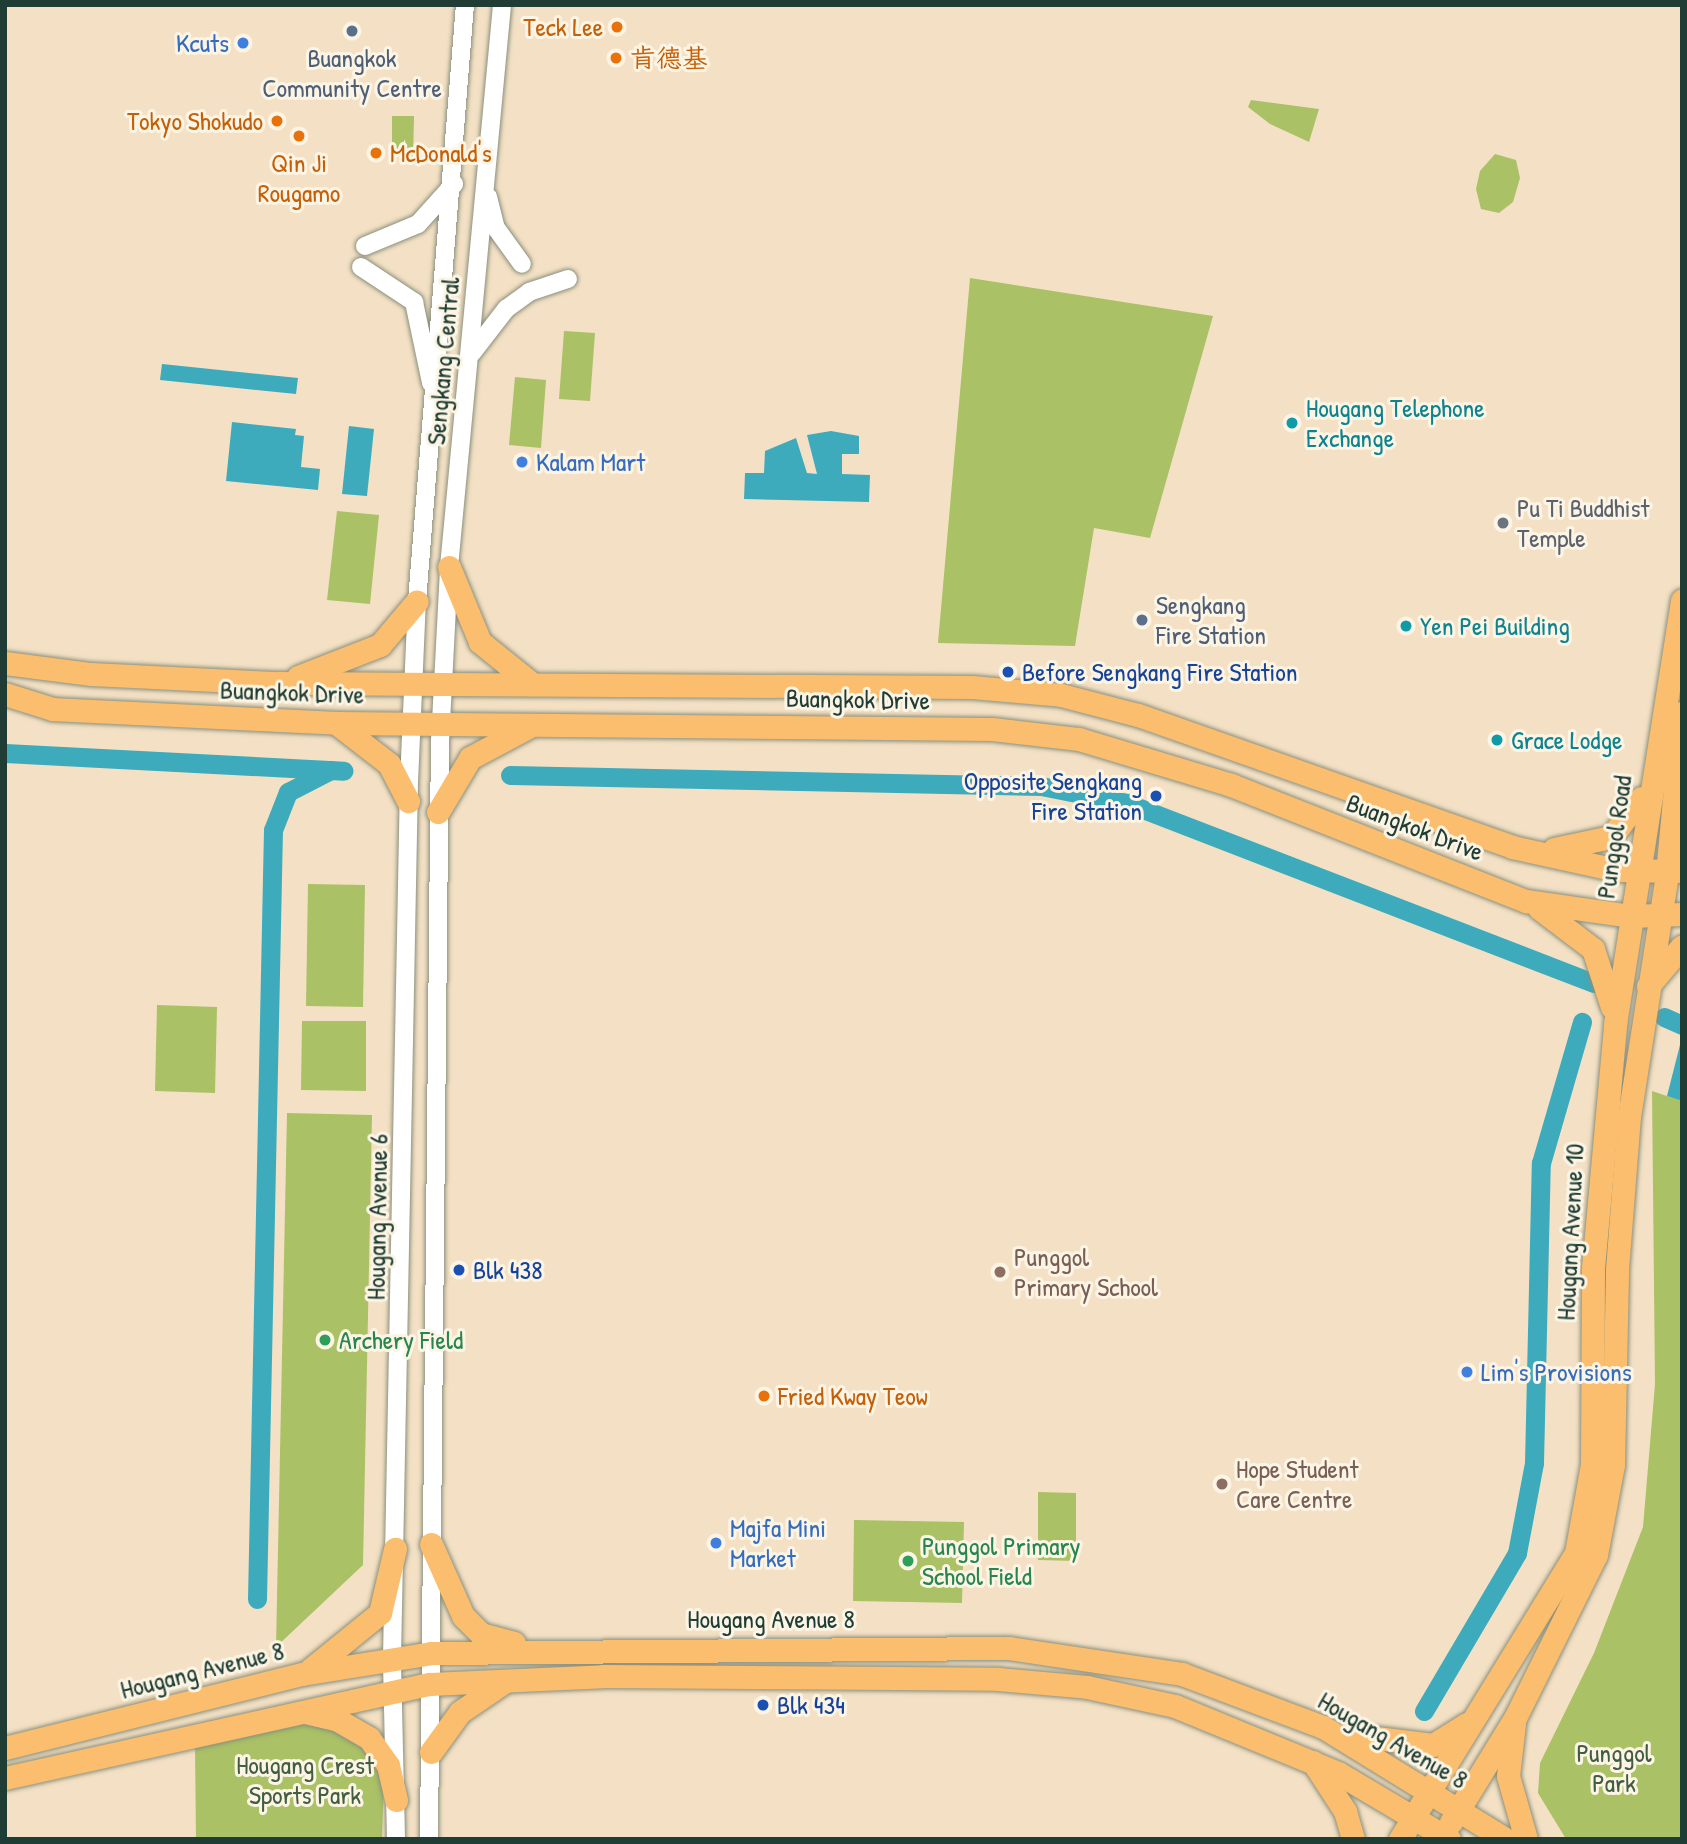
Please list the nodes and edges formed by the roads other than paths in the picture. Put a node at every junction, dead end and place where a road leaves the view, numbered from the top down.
1 (465, 5) edge
2 (502, 5) edge
3 (454, 184) junction
4 (484, 184) junction
5 (365, 246) dead end
6 (522, 264) dead end
7 (361, 267) dead end
8 (568, 279) dead end
9 (468, 359) junction
10 (436, 415) junction
11 (449, 567) junction
12 (1682, 600) edge
13 (416, 601) junction
14 (5, 663) edge
15 (278, 683) junction
16 (443, 683) junction
17 (413, 684) junction
18 (532, 684) junction
19 (5, 694) edge
20 (1681, 718) edge
21 (411, 722) junction
22 (441, 722) junction
23 (538, 722) junction
24 (336, 723) junction
25 (1648, 787) junction
26 (408, 801) junction
27 (438, 812) junction
28 (1512, 847) junction
29 (1637, 872) junction
30 (1674, 872) edge
31 (1526, 901) junction
32 (1632, 916) junction
33 (1670, 916) edge
34 (1682, 946) edge
35 (1648, 986) junction
36 (1615, 1024) junction
37 (431, 1544) junction
38 (394, 1549) junction
39 (552, 1648) junction
40 (431, 1653) junction
41 (392, 1659) junction
42 (302, 1674) junction
43 (507, 1680) junction
44 (430, 1684) junction
45 (392, 1689) junction
46 (291, 1710) junction
47 (1479, 1712) junction
48 (1515, 1718) junction
49 (1323, 1727) junction
50 (5, 1748) edge
51 (431, 1752) junction
52 (1313, 1762) junction
53 (5, 1778) edge
54 (1432, 1792) junction
55 (396, 1800) junction
56 (1459, 1809) junction
57 (1416, 1816) junction
58 (1444, 1837) edge
59 (396, 1839) edge
60 (429, 1839) edge
61 (1353, 1839) edge
62 (1400, 1839) edge
63 (1505, 1839) edge
64 (1526, 1839) edge

1 - 3 street, Sengkang Central
2 - 4 street, Sengkang Central
3 - 5 street
3 - 10 street, Sengkang Central
4 - 6 street
4 - 9 street, Sengkang Central
7 - 10 street
8 - 9 street
9 - 11 street, Sengkang Central
10 - 13 street, Sengkang Central
11 - 16 street, Sengkang Central
11 - 18 main road
12 - 25 main road, Punggol Road
13 - 15 main road
13 - 17 street, Sengkang Central
14 - 15 main road, Buangkok Drive
15 - 17 main road, Buangkok Drive
16 - 17 main road, Buangkok Drive
16 - 18 main road, Buangkok Drive
16 - 22 street, Sengkang Central
17 - 21 street, Sengkang Central
18 - 28 main road, Buangkok Drive
19 - 24 main road, Buangkok Drive
20 - 30 main road, Punggol Road
21 - 22 main road, Buangkok Drive
21 - 24 main road, Buangkok Drive
21 - 26 street, Hougang Avenue 6
22 - 23 main road, Buangkok Drive
22 - 27 street
23 - 27 main road
23 - 31 main road, Buangkok Drive
24 - 26 main road
25 - 28 main road
25 - 29 main road, Punggol Road
26 - 38 street, Hougang Avenue 6
27 - 37 street
28 - 29 main road, Buangkok Drive
29 - 30 main road, Buangkok Drive
29 - 32 main road, Punggol Road
30 - 33 main road, Punggol Road
31 - 32 main road, Buangkok Drive
31 - 36 main road
32 - 33 main road, Buangkok Drive
32 - 36 main road, Hougang Avenue 10
33 - 35 main road, Hougang Avenue 10
34 - 35 main road
35 - 48 main road, Hougang Avenue 10
36 - 47 main road, Hougang Avenue 10
37 - 39 main road
37 - 40 street
38 - 41 street, Hougang Avenue 6
38 - 42 main road
39 - 40 main road, Hougang Avenue 8
39 - 49 main road, Hougang Avenue 8
40 - 41 main road, Hougang Avenue 8
40 - 44 street
41 - 42 main road, Hougang Avenue 8
41 - 45 street, Hougang Avenue 6
42 - 50 main road, Hougang Avenue 8
43 - 44 main road, Hougang Avenue 8
43 - 51 main road
43 - 52 main road, Hougang Avenue 8
44 - 45 main road, Hougang Avenue 8
44 - 51 street
45 - 46 main road, Hougang Avenue 8
45 - 55 street, Hougang Avenue 6
46 - 53 main road, Hougang Avenue 8
46 - 55 main road
47 - 49 main road
47 - 54 main road, Hougang Avenue 10
48 - 56 main road, Hougang Avenue 10
48 - 64 main road
49 - 54 main road, Hougang Avenue 8
51 - 60 street
52 - 57 main road, Hougang Avenue 8
52 - 61 main road
54 - 56 main road, Hougang Avenue 8
54 - 57 main road, Hougang Avenue 10
55 - 59 street, Hougang Avenue 6
56 - 58 main road, Hougang Avenue 10
56 - 63 main road, Hougang Avenue 8
57 - 58 main road, Hougang Avenue 8
57 - 62 main road, Hougang Avenue 10

